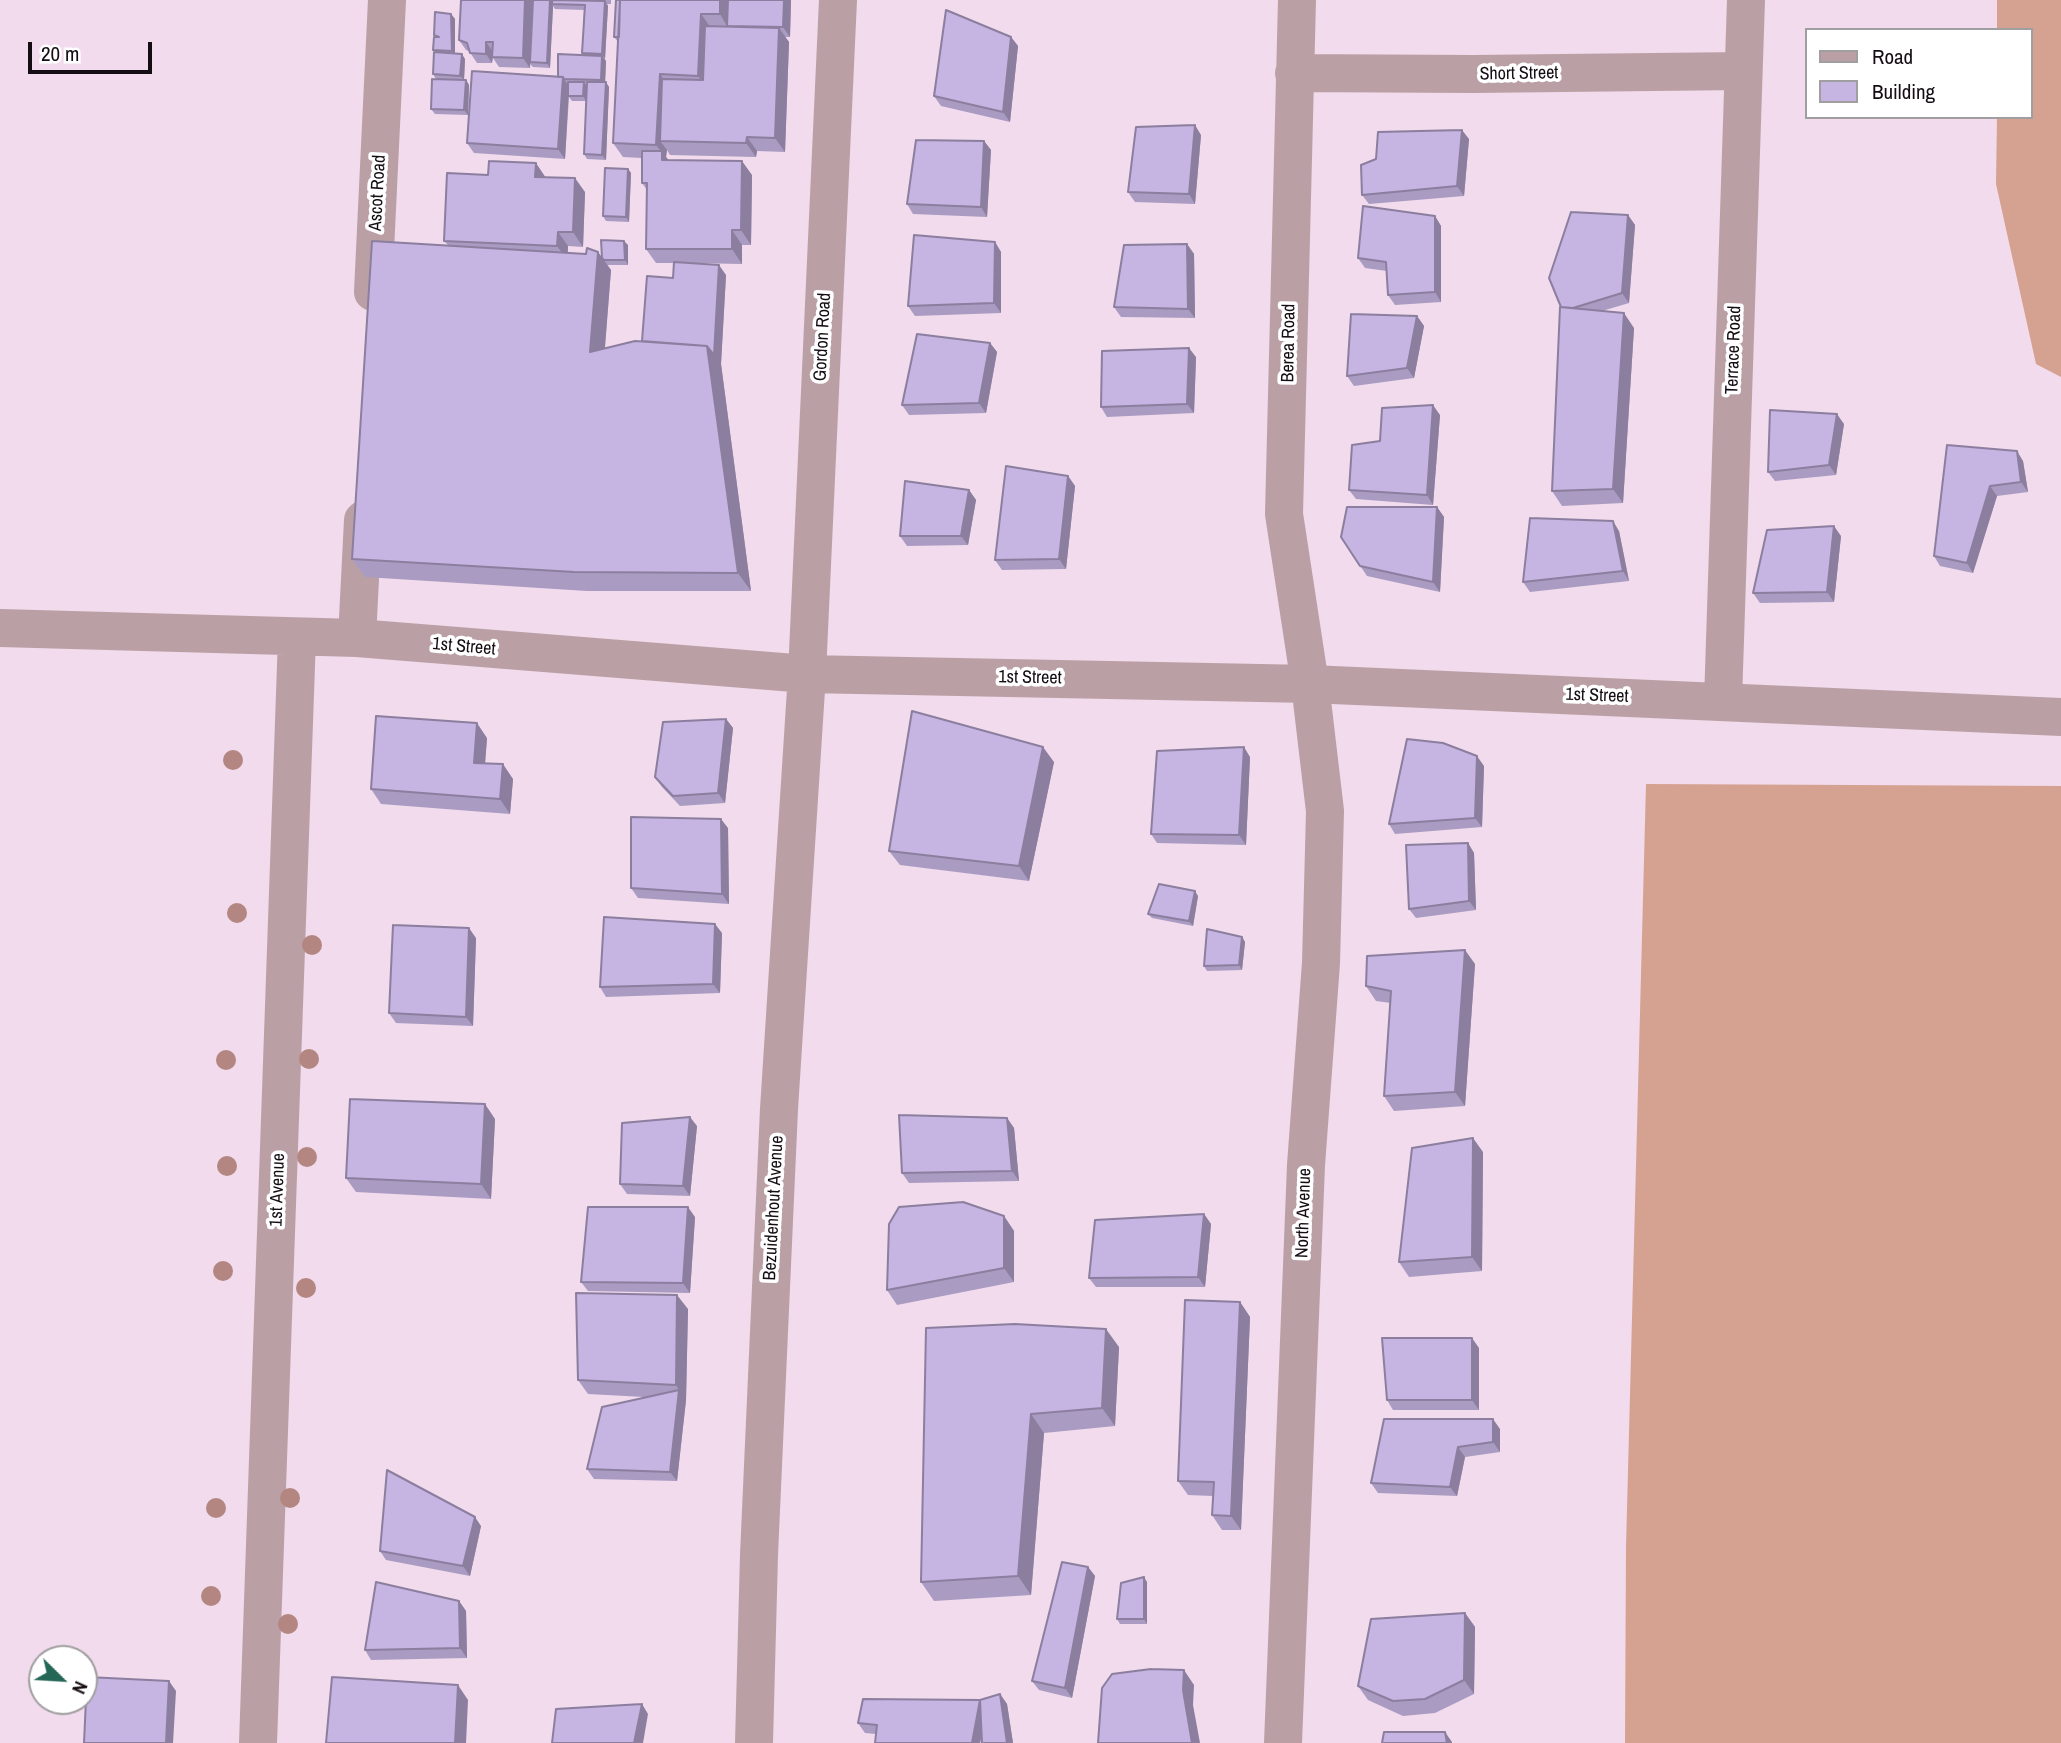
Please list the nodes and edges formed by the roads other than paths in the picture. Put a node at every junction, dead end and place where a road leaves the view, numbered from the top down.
1 (387, 0) edge
2 (838, 0) edge
3 (1297, 0) edge
4 (1746, 0) edge
5 (1744, 71) junction
6 (1294, 73) junction
7 (371, 333) edge
8 (364, 485) edge
9 (0, 628) edge
10 (297, 637) junction
11 (357, 638) junction
12 (807, 674) junction
13 (1310, 684) junction
14 (1723, 701) junction
15 (2061, 717) edge
16 (258, 1743) edge
17 (754, 1743) edge
18 (1283, 1743) edge

1 - 7 street, Ascot Road
2 - 12 street, Gordon Road
3 - 6 street, Berea Road
4 - 5 street, Terrace Road
5 - 6 street, Short Street
5 - 14 street, Terrace Road
6 - 13 street, Berea Road
8 - 11 street
9 - 10 street, 1st Street
10 - 11 street, 1st Street
10 - 16 street, 1st Avenue
11 - 12 street, 1st Street
12 - 13 street, 1st Street
12 - 17 street, Bezuidenhout Avenue
13 - 14 street, 1st Street
13 - 18 street, North Avenue
14 - 15 street, 1st Street

